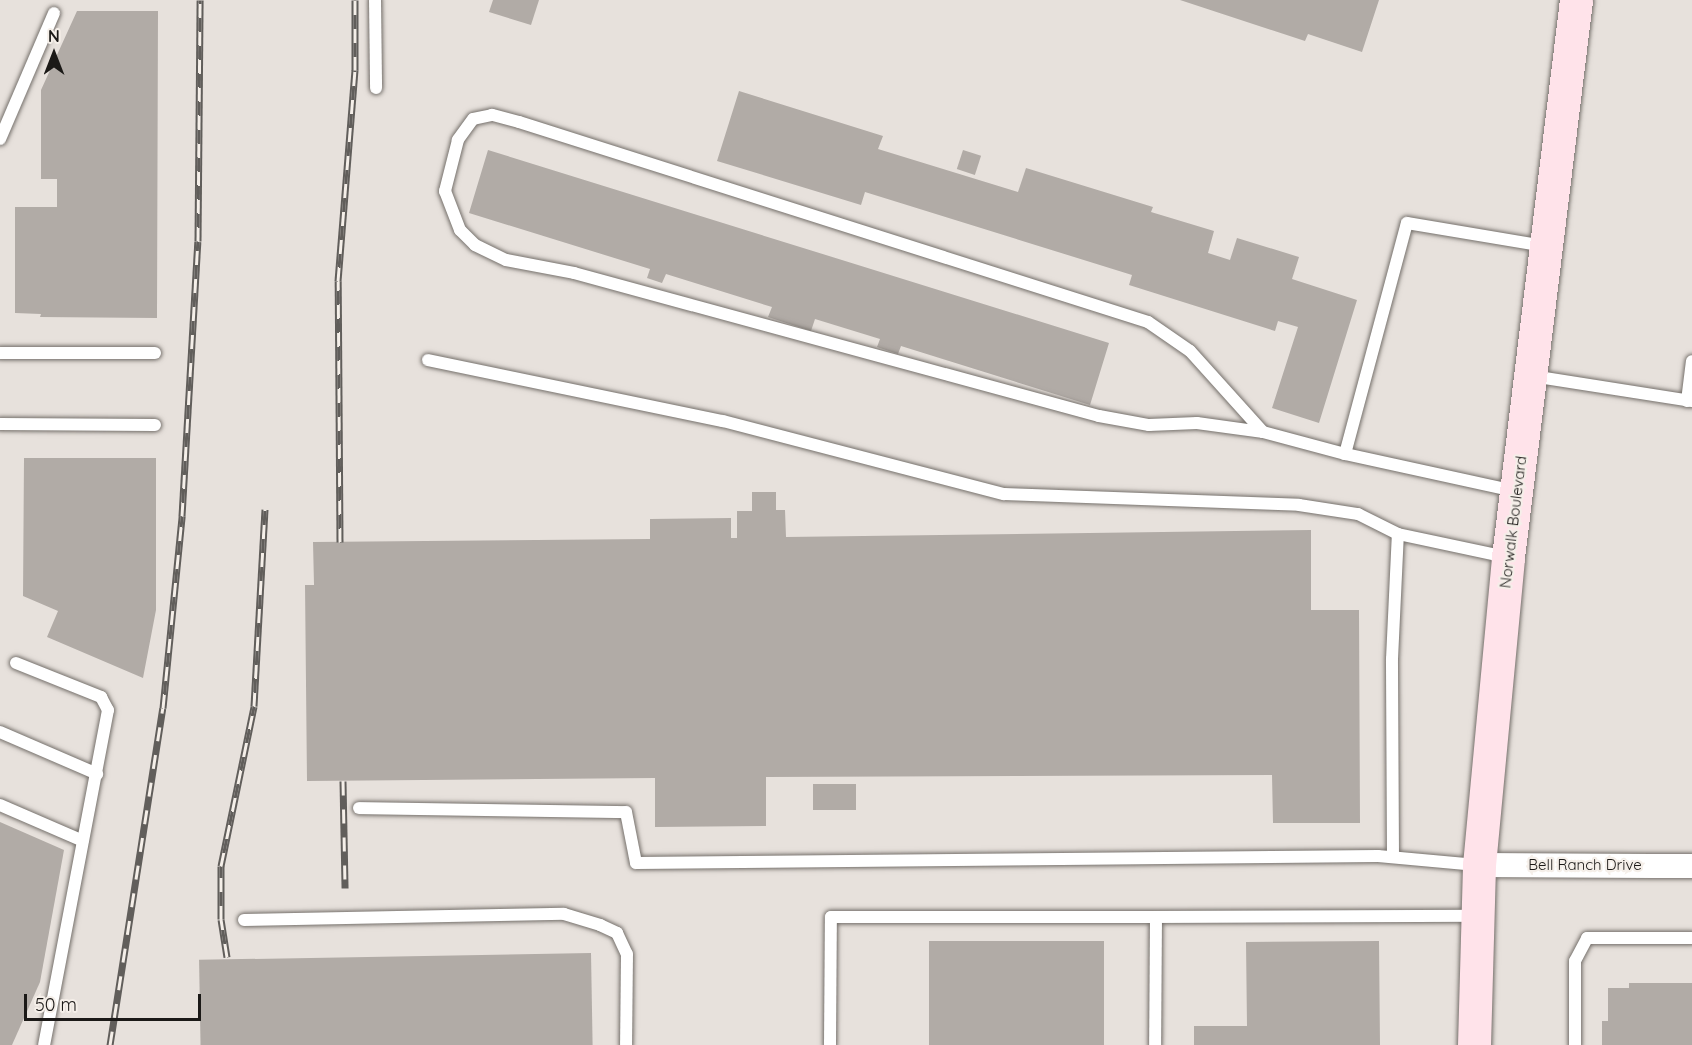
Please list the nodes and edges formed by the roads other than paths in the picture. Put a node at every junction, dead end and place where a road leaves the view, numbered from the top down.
1 (375, 0) edge
2 (1576, 0) edge
3 (54, 13) dead end
4 (376, 88) dead end
5 (0, 139) edge
6 (1546, 246) junction
7 (0, 353) edge
8 (155, 353) dead end
9 (428, 360) dead end
10 (1692, 361) edge
11 (1530, 376) junction
12 (1690, 401) edge
13 (0, 424) edge
14 (155, 425) dead end
15 (1263, 432) junction
16 (1345, 454) junction
17 (1517, 492) junction
18 (1398, 534) junction
19 (1508, 557) junction
20 (16, 663) dead end
21 (0, 732) edge
22 (97, 774) junction
23 (0, 805) edge
24 (359, 808) dead end
25 (83, 841) junction
26 (1393, 857) junction
27 (1479, 865) junction
28 (1692, 866) edge
29 (1476, 916) junction
30 (1156, 917) junction
31 (244, 920) dead end
32 (1692, 938) edge
33 (44, 1045) edge
34 (626, 1045) edge
35 (831, 1045) edge
36 (1155, 1045) edge
37 (1474, 1045) edge
38 (1575, 1045) edge

1 - 4 lane
2 - 6 main road, Norwalk Boulevard
3 - 5 lane
6 - 11 main road, Norwalk Boulevard
6 - 16 lane
7 - 8 lane
9 - 18 lane
10 - 12 lane
11 - 12 lane
11 - 17 main road, Norwalk Boulevard
13 - 14 lane
15 - 15 lane
15 - 16 lane
16 - 17 lane
17 - 19 main road, Norwalk Boulevard
18 - 19 lane
18 - 26 lane
19 - 27 main road, Norwalk Boulevard
20 - 22 lane
21 - 22 lane
22 - 25 lane
23 - 25 lane
24 - 26 lane
25 - 33 lane
26 - 27 lane
27 - 28 street, Bell Ranch Drive
27 - 29 main road, Norwalk Boulevard
29 - 30 lane
29 - 37 main road, Norwalk Boulevard
30 - 35 lane
30 - 36 lane
31 - 34 lane
32 - 38 lane

